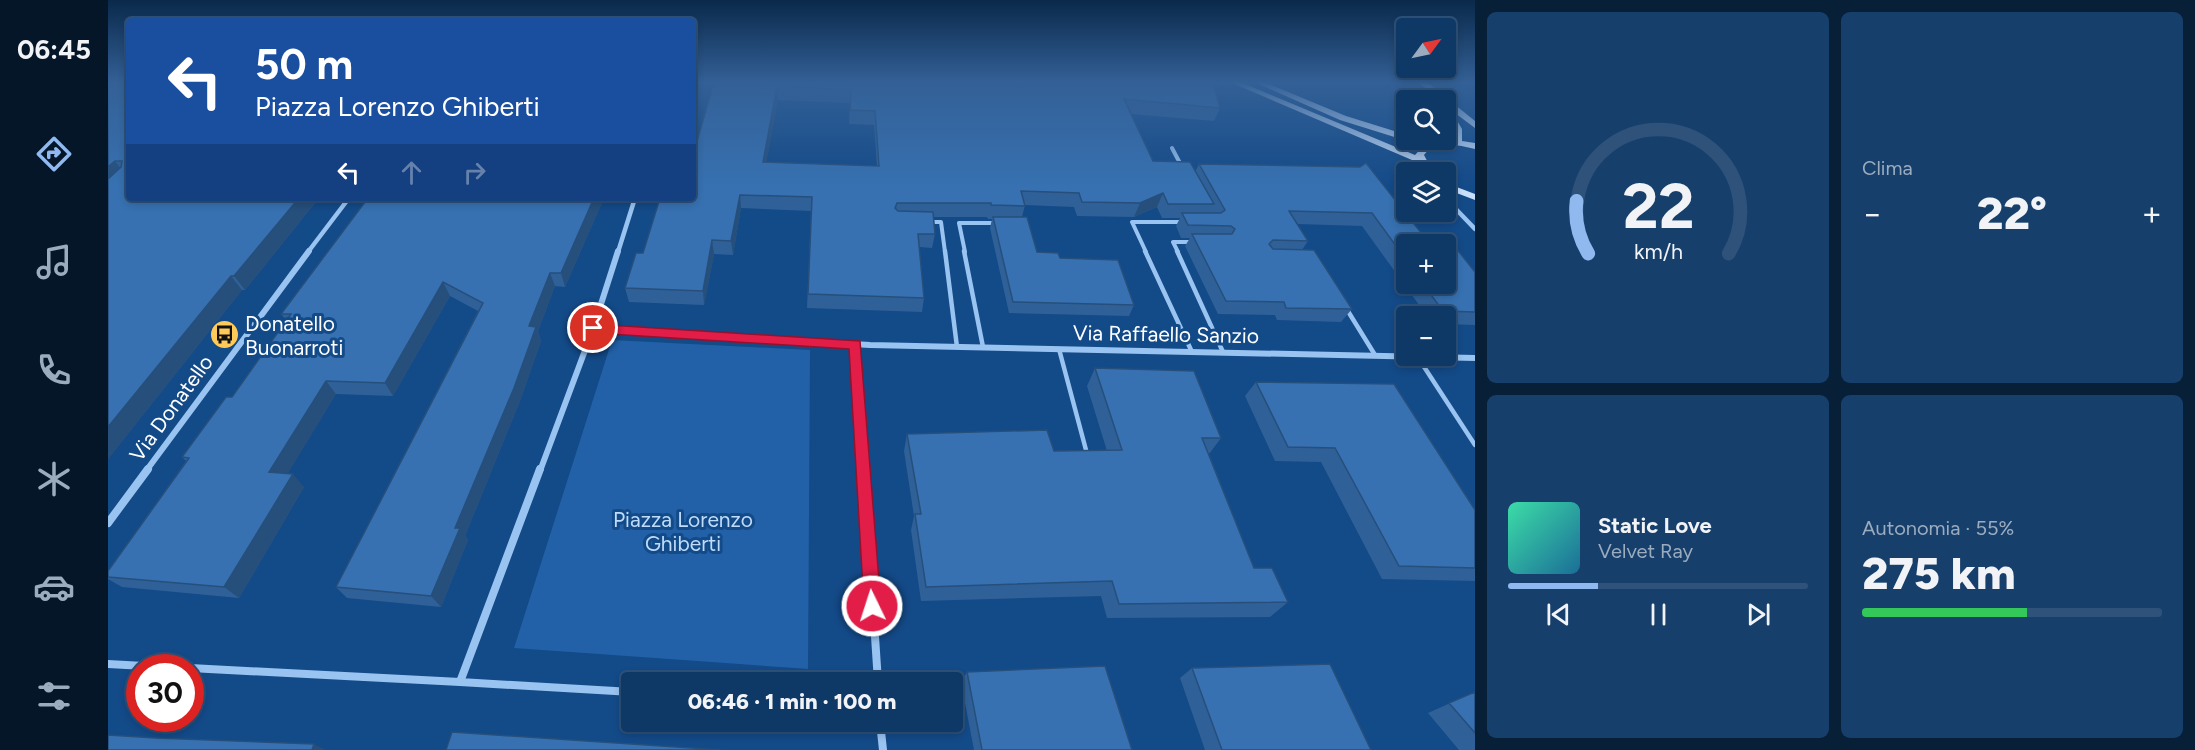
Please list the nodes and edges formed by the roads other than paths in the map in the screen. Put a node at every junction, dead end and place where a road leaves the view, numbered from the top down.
1 (1316, 117) edge
2 (1341, 117) edge
3 (1456, 126) edge
4 (1396, 135) edge
5 (1458, 142) joint
6 (1475, 146) edge
7 (1172, 148) dead end
8 (1422, 150) edge
9 (1420, 161) joint
10 (1187, 176) edge
11 (1456, 190) edge
12 (1475, 197) edge
13 (347, 201) edge
14 (634, 201) edge
15 (1456, 209) edge
16 (919, 222) edge
17 (1190, 222) edge
18 (1004, 224) edge
19 (1475, 229) edge
20 (1204, 243) edge
21 (1345, 307) edge
22 (593, 328) junction
23 (856, 344) junction
24 (957, 347) junction
25 (983, 347) junction
26 (1059, 349) junction
27 (1192, 352) junction
28 (1223, 352) junction
29 (1375, 354) junction
30 (1396, 355) edge
31 (1456, 357) edge
32 (1475, 358) edge
33 (1424, 366) edge
34 (1475, 445) edge
35 (1086, 450) edge
36 (108, 523) edge
37 (108, 664) edge
38 (126, 665) edge
39 (204, 669) edge
40 (877, 672) edge
41 (460, 682) junction
42 (621, 691) edge
43 (881, 732) edge
44 (882, 750) edge

1 - 9 street
2 - 4 street
3 - 5 street
5 - 6 street
7 - 10 lane
8 - 9 street
11 - 12 street
13 - 36 street, Via Donatello
14 - 22 street
15 - 19 street
16 - 24 lane
17 - 27 lane
18 - 25 lane
20 - 28 lane
21 - 29 lane
22 - 23 street
22 - 41 street
23 - 24 street, Via Raffaello Sanzio
23 - 40 street
24 - 25 street, Via Raffaello Sanzio
25 - 26 street, Via Raffaello Sanzio
26 - 27 street, Via Raffaello Sanzio
26 - 35 lane
27 - 28 street, Via Raffaello Sanzio
28 - 29 street, Via Raffaello Sanzio
29 - 30 street, Via Raffaello Sanzio
31 - 32 street, Via Raffaello Sanzio
33 - 34 lane
37 - 38 street
39 - 41 street
41 - 42 street
43 - 44 street

